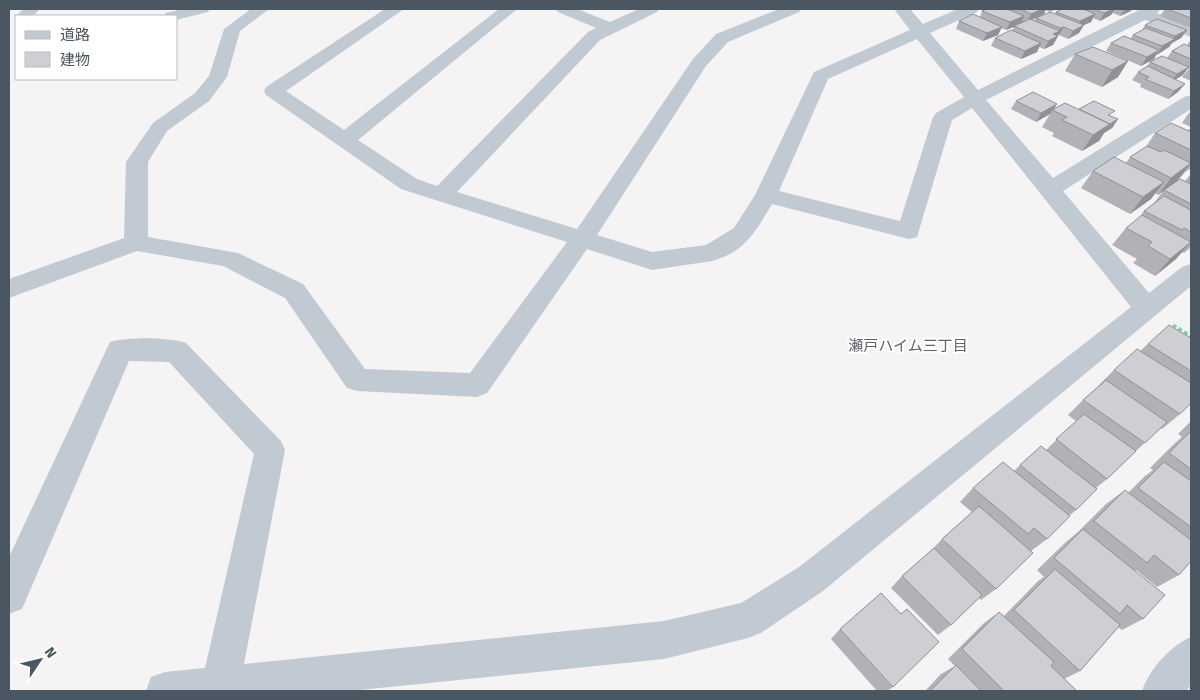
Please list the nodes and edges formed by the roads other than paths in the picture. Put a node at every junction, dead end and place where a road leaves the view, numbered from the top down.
1 (202, 9) edge
2 (261, 9) edge
3 (396, 9) edge
4 (509, 9) edge
5 (564, 9) edge
6 (651, 9) edge
7 (794, 9) edge
8 (902, 9) edge
9 (971, 9) edge
10 (1148, 11) edge
11 (176, 15) edge
12 (610, 28) junction
13 (919, 31) junction
14 (1191, 32) edge
15 (974, 99) junction
16 (1191, 101) edge
17 (344, 140) junction
18 (1051, 189) junction
19 (442, 194) junction
20 (766, 195) junction
21 (582, 239) junction
22 (136, 243) junction
23 (1191, 273) edge
24 (9, 289) edge
25 (1146, 308) junction
26 (9, 596) edge
27 (1191, 656) edge
28 (220, 685) junction
29 (165, 691) edge
30 (1161, 691) edge

1 - 11 street
2 - 22 street
3 - 17 street
4 - 17 street
5 - 12 street
6 - 12 street
7 - 21 street
8 - 13 street
9 - 13 street
10 - 14 street
10 - 15 street
12 - 19 street
13 - 15 street
13 - 20 street
15 - 18 street
15 - 20 street
16 - 18 street
17 - 19 street
18 - 25 street
19 - 21 street
20 - 21 street
21 - 22 street
22 - 24 street
23 - 25 street
25 - 28 street
26 - 28 street
27 - 30 street
28 - 29 street

